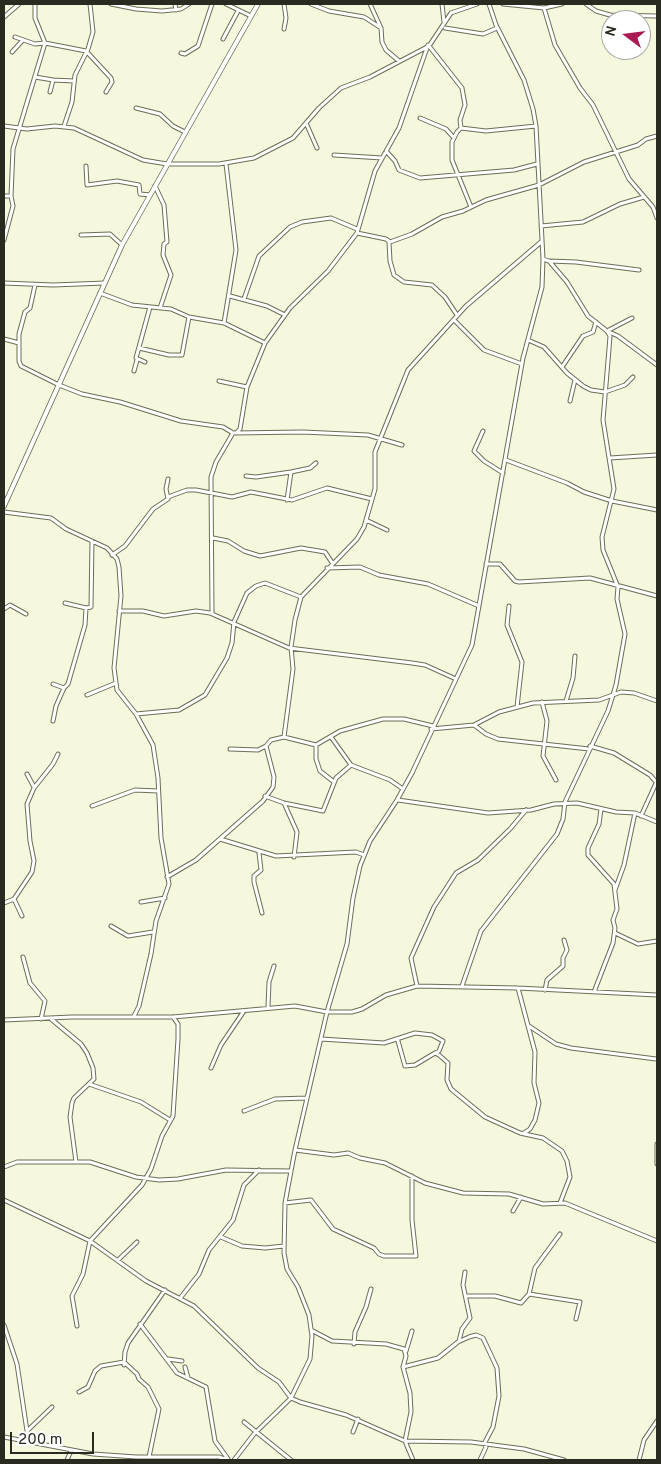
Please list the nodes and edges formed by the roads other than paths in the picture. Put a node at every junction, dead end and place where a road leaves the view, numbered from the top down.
1 (19, 4) edge
2 (35, 4) edge
3 (90, 4) edge
4 (110, 4) edge
5 (175, 4) edge
6 (189, 4) edge
7 (212, 4) edge
8 (226, 4) edge
9 (258, 4) edge
10 (284, 4) edge
11 (311, 4) edge
12 (370, 4) edge
13 (442, 4) edge
14 (477, 4) edge
15 (488, 4) edge
16 (503, 4) edge
17 (562, 4) edge
18 (586, 4) edge
19 (121, 5) edge
20 (544, 8) junction
21 (176, 10) junction
22 (238, 11) junction
23 (251, 16) junction
24 (657, 16) edge
25 (4, 17) edge
26 (444, 23) junction
27 (381, 28) junction
28 (444, 28) dead end
29 (497, 28) junction
30 (284, 29) dead end
31 (16, 37) dead end
32 (223, 39) dead end
33 (23, 40) junction
34 (45, 43) junction
35 (428, 46) junction
36 (86, 51) junction
37 (12, 52) dead end
38 (181, 53) dead end
39 (399, 62) junction
40 (36, 77) junction
41 (53, 80) junction
42 (74, 81) junction
43 (50, 92) dead end
44 (106, 92) dead end
45 (136, 108) dead end
46 (420, 118) dead end
47 (306, 123) junction
48 (4, 126) edge
49 (64, 126) junction
50 (536, 126) junction
51 (20, 128) junction
52 (461, 128) junction
53 (186, 132) junction
54 (657, 136) edge
55 (454, 138) junction
56 (317, 148) dead end
57 (385, 151) junction
58 (616, 151) junction
59 (334, 155) dead end
60 (382, 158) junction
61 (167, 164) junction
62 (226, 164) junction
63 (537, 164) junction
64 (86, 166) dead end
65 (454, 167) junction
66 (450, 174) junction
67 (458, 175) junction
68 (155, 186) junction
69 (539, 186) junction
70 (150, 195) junction
71 (4, 196) edge
72 (11, 196) junction
73 (644, 197) junction
74 (471, 207) junction
75 (657, 218) edge
76 (541, 226) junction
77 (357, 231) junction
78 (81, 235) dead end
79 (4, 240) edge
80 (389, 242) junction
81 (542, 242) junction
82 (122, 245) junction
83 (542, 259) junction
84 (549, 261) junction
85 (639, 270) dead end
86 (4, 283) edge
87 (105, 283) junction
88 (35, 284) junction
89 (100, 293) junction
90 (230, 296) junction
91 (244, 299) junction
92 (150, 307) junction
93 (160, 308) junction
94 (285, 315) junction
95 (457, 315) junction
96 (189, 317) junction
97 (632, 318) dead end
98 (454, 320) junction
99 (596, 322) junction
100 (224, 323) junction
101 (607, 332) junction
102 (4, 339) edge
103 (528, 340) junction
104 (19, 343) junction
105 (265, 343) junction
106 (139, 348) junction
107 (137, 360) junction
108 (657, 360) edge
109 (144, 362) dead end
110 (522, 364) junction
111 (656, 364) edge
112 (562, 367) junction
113 (134, 371) dead end
114 (633, 377) dead end
115 (575, 380) junction
116 (220, 381) dead end
117 (59, 384) junction
118 (247, 387) junction
119 (605, 392) junction
120 (570, 401) dead end
121 (240, 429) junction
122 (483, 431) dead end
123 (234, 433) junction
124 (243, 433) junction
125 (380, 438) junction
126 (402, 446) dead end
127 (657, 455) edge
128 (610, 458) junction
129 (506, 460) junction
130 (316, 463) dead end
131 (291, 472) junction
132 (503, 473) junction
133 (246, 476) dead end
134 (168, 479) dead end
135 (210, 494) junction
136 (168, 497) junction
137 (372, 499) junction
138 (288, 500) junction
139 (612, 501) junction
140 (4, 506) edge
141 (657, 510) edge
142 (4, 512) edge
143 (366, 520) junction
144 (387, 530) dead end
145 (213, 538) junction
146 (92, 541) junction
147 (112, 555) junction
148 (332, 563) junction
149 (486, 564) junction
150 (338, 567) junction
151 (327, 568) junction
152 (618, 587) junction
153 (657, 596) edge
154 (301, 597) junction
155 (65, 603) dead end
156 (479, 606) junction
157 (509, 606) dead end
158 (86, 608) junction
159 (4, 609) edge
160 (118, 611) junction
161 (214, 613) junction
162 (26, 614) dead end
163 (234, 622) junction
164 (291, 647) junction
165 (575, 656) dead end
166 (456, 679) junction
167 (116, 683) junction
168 (54, 684) dead end
169 (64, 688) junction
170 (87, 695) dead end
171 (612, 695) junction
172 (566, 701) junction
173 (657, 701) edge
174 (542, 702) junction
175 (517, 707) junction
176 (136, 714) junction
177 (53, 721) dead end
178 (474, 725) junction
179 (432, 727) junction
180 (284, 737) junction
181 (331, 737) junction
182 (545, 744) junction
183 (316, 745) junction
184 (266, 746) junction
185 (589, 748) junction
186 (230, 749) dead end
187 (58, 754) dead end
188 (351, 765) junction
189 (27, 774) dead end
190 (556, 780) dead end
191 (334, 782) junction
192 (657, 782) edge
193 (34, 788) junction
194 (403, 789) junction
195 (158, 790) junction
196 (264, 796) junction
197 (398, 800) junction
198 (565, 802) junction
199 (284, 803) junction
200 (92, 806) dead end
201 (601, 809) junction
202 (526, 810) junction
203 (635, 813) junction
204 (641, 816) junction
205 (657, 822) edge
206 (220, 839) junction
207 (259, 853) junction
208 (364, 855) junction
209 (294, 857) junction
210 (167, 877) junction
211 (616, 885) junction
212 (164, 898) junction
213 (14, 899) junction
214 (141, 902) dead end
215 (4, 903) edge
216 (262, 913) dead end
217 (22, 916) dead end
218 (111, 926) dead end
219 (153, 932) junction
220 (615, 933) junction
221 (564, 940) dead end
222 (657, 941) edge
223 (23, 957) dead end
224 (274, 966) dead end
225 (417, 986) junction
226 (462, 986) junction
227 (518, 988) junction
228 (545, 990) junction
229 (594, 992) junction
230 (657, 995) edge
231 (268, 1008) junction
232 (244, 1011) junction
233 (327, 1012) junction
234 (134, 1016) junction
235 (174, 1017) junction
236 (41, 1019) junction
237 (51, 1019) junction
238 (4, 1020) edge
239 (529, 1026) junction
240 (321, 1039) junction
241 (399, 1040) junction
242 (434, 1053) junction
243 (656, 1059) edge
244 (211, 1068) dead end
245 (89, 1083) junction
246 (308, 1098) junction
247 (244, 1111) dead end
248 (170, 1120) junction
249 (528, 1133) junction
250 (657, 1144) edge
251 (295, 1150) junction
252 (76, 1162) junction
253 (657, 1164) edge
254 (4, 1167) edge
255 (259, 1170) junction
256 (291, 1171) junction
257 (412, 1176) junction
258 (146, 1177) junction
259 (521, 1196) junction
260 (4, 1200) edge
261 (284, 1203) junction
262 (560, 1203) junction
263 (513, 1211) dead end
264 (560, 1234) dead end
265 (221, 1236) junction
266 (90, 1241) junction
267 (657, 1241) edge
268 (137, 1242) dead end
269 (284, 1246) junction
270 (118, 1260) junction
271 (465, 1272) dead end
272 (371, 1289) dead end
273 (165, 1290) junction
274 (529, 1294) junction
275 (466, 1296) junction
276 (181, 1297) junction
277 (576, 1319) dead end
278 (140, 1324) junction
279 (4, 1325) edge
280 (77, 1326) dead end
281 (311, 1330) junction
282 (412, 1331) dead end
283 (458, 1342) junction
284 (354, 1344) junction
285 (406, 1351) junction
286 (167, 1359) junction
287 (182, 1361) dead end
288 (124, 1364) junction
289 (185, 1367) dead end
290 (403, 1367) junction
291 (188, 1379) junction
292 (79, 1392) dead end
293 (291, 1398) junction
294 (52, 1407) dead end
295 (358, 1420) junction
296 (244, 1422) dead end
297 (657, 1422) edge
298 (27, 1431) junction
299 (256, 1432) junction
300 (354, 1432) dead end
301 (4, 1437) edge
302 (405, 1441) junction
303 (32, 1442) junction
304 (484, 1444) junction
305 (71, 1451) junction
306 (149, 1457) junction
307 (68, 1460) edge
308 (228, 1460) edge
309 (234, 1460) edge
310 (290, 1460) edge
311 (413, 1460) edge
312 (480, 1460) edge
313 (564, 1460) edge
314 (639, 1460) edge

1 - 25 street
2 - 34 street
3 - 36 street
4 - 19 street
5 - 21 street
6 - 21 street
7 - 38 street
8 - 22 street
9 - 23 main road
10 - 30 street
11 - 27 street
12 - 27 street
13 - 26 street
14 - 26 street
15 - 29 street
16 - 20 street
17 - 20 street
18 - 24 street
19 - 21 street
20 - 58 street
22 - 23 street
22 - 32 street
23 - 53 main road
26 - 35 street
27 - 39 street
28 - 29 street
29 - 50 street
31 - 33 street
33 - 34 street
33 - 37 street
34 - 36 street
34 - 40 street
35 - 39 street
35 - 52 street
35 - 57 street
36 - 42 street
36 - 44 street
39 - 47 street
40 - 41 street
40 - 51 street
41 - 42 street
41 - 43 street
42 - 49 street
45 - 53 street
46 - 55 street
47 - 56 street
47 - 62 street
48 - 51 street
49 - 51 street
49 - 61 street
50 - 52 street
50 - 63 street
51 - 72 street
52 - 55 street
53 - 61 main road
54 - 58 street
55 - 65 street
57 - 60 street
57 - 66 street
58 - 69 street
58 - 73 street
59 - 60 street
60 - 77 street
61 - 62 street
61 - 68 main road
62 - 90 street
63 - 67 street
63 - 69 street
64 - 70 street
65 - 66 street
65 - 67 street
66 - 67 street
67 - 74 street
68 - 70 main road
68 - 93 street
69 - 74 street
69 - 76 street
70 - 82 main road
71 - 72 street
72 - 79 street
73 - 75 street
73 - 76 street
74 - 80 street
76 - 81 street
77 - 80 street
77 - 91 street
77 - 94 street
78 - 82 street
80 - 95 street
81 - 83 street
81 - 95 street
82 - 87 main road
83 - 84 street
83 - 103 street
84 - 85 street
84 - 99 street
86 - 88 street
87 - 88 street
87 - 89 main road
88 - 104 street
89 - 92 street
89 - 117 main road
90 - 91 street
90 - 100 street
91 - 94 street
92 - 93 street
92 - 106 street
93 - 96 street
94 - 105 street
95 - 98 street
96 - 100 street
96 - 106 street
97 - 101 street
98 - 110 street
98 - 125 street
99 - 101 street
99 - 112 street
100 - 105 street
101 - 111 street
101 - 119 street
102 - 104 street
103 - 110 street
103 - 112 street
104 - 117 street
105 - 118 street
106 - 107 street
107 - 109 street
107 - 113 street
108 - 111 street
110 - 129 street
112 - 115 street
114 - 119 street
115 - 119 street
115 - 120 street
116 - 118 street
117 - 123 street
117 - 140 main road
118 - 121 street
119 - 128 street
121 - 123 street
121 - 124 street
122 - 132 street
123 - 124 street
123 - 135 street
124 - 125 street
125 - 126 street
125 - 137 street
127 - 128 street
128 - 139 street
129 - 132 street
129 - 139 street
130 - 131 street
131 - 133 street
131 - 138 street
132 - 149 street
134 - 136 street
135 - 136 street
135 - 138 street
135 - 145 street
136 - 147 street
137 - 138 street
137 - 143 street
139 - 141 street
139 - 152 street
142 - 146 street
143 - 144 street
143 - 148 street
145 - 148 street
145 - 161 street
146 - 147 street
146 - 158 street
147 - 160 street
148 - 150 street
148 - 151 street
149 - 152 street
149 - 156 street
150 - 151 street
150 - 156 street
151 - 154 street
152 - 153 street
152 - 171 street
154 - 163 street
154 - 164 street
155 - 158 street
156 - 166 street
157 - 175 street
158 - 169 street
159 - 162 street
160 - 161 street
160 - 167 street
161 - 163 street
163 - 164 street
163 - 176 street
164 - 166 street
164 - 180 street
165 - 172 street
166 - 179 street
167 - 170 street
167 - 176 street
168 - 169 street
169 - 177 street
171 - 172 street
171 - 173 street
171 - 185 street
172 - 174 street
174 - 175 street
174 - 182 street
175 - 178 street
176 - 195 street
178 - 179 street
178 - 182 street
179 - 181 street
179 - 194 street
180 - 183 street
180 - 184 street
181 - 183 street
181 - 188 street
182 - 185 street
182 - 190 street
183 - 191 street
184 - 186 street
184 - 196 street
185 - 192 street
185 - 198 street
187 - 193 street
188 - 191 street
188 - 194 street
189 - 193 street
191 - 199 street
192 - 204 street
193 - 213 street
194 - 197 street
195 - 200 street
195 - 210 street
196 - 199 street
196 - 206 street
197 - 202 street
197 - 208 street
198 - 201 street
198 - 202 street
198 - 226 street
199 - 209 street
201 - 203 street
201 - 211 street
202 - 225 street
203 - 204 street
203 - 211 street
204 - 205 street
206 - 207 street
206 - 210 street
207 - 209 street
207 - 216 street
208 - 209 street
208 - 233 street
210 - 212 street
211 - 220 street
212 - 214 street
212 - 219 street
213 - 215 street
213 - 217 street
218 - 219 street
219 - 234 street
220 - 222 street
220 - 229 street
221 - 228 street
223 - 236 street
224 - 231 street
225 - 226 street
225 - 233 street
226 - 227 street
227 - 228 street
227 - 239 street
228 - 229 street
229 - 230 street
231 - 232 street
231 - 233 street
232 - 235 street
232 - 244 street
233 - 240 street
234 - 235 street
234 - 237 street
235 - 248 street
236 - 237 street
236 - 238 street
237 - 245 street
239 - 243 street
239 - 249 street
240 - 241 street
240 - 246 street
241 - 242 street
241 - 242 street
242 - 249 street
245 - 248 street
245 - 252 street
246 - 247 street
246 - 251 street
248 - 258 street
249 - 262 street
250 - 253 street
251 - 256 street
251 - 257 street
252 - 254 street
252 - 258 street
255 - 256 street
255 - 258 street
255 - 265 street
256 - 261 street
257 - 259 street
257 - 261 street
258 - 266 street
259 - 262 street
259 - 263 street
260 - 266 street
261 - 269 street
262 - 267 street
264 - 274 street
265 - 269 street
265 - 276 street
266 - 270 street
266 - 280 street
268 - 270 street
269 - 281 street
270 - 273 street
271 - 275 street
272 - 284 street
273 - 276 street
273 - 278 street
274 - 275 street
274 - 277 street
275 - 283 street
276 - 293 street
278 - 286 street
278 - 288 street
279 - 298 street
281 - 284 street
281 - 293 street
282 - 285 street
283 - 290 street
283 - 304 street
284 - 285 street
285 - 290 street
286 - 287 street
286 - 291 street
288 - 292 street
288 - 306 street
289 - 291 street
290 - 302 street
291 - 308 street
293 - 295 street
293 - 299 street
294 - 298 street
295 - 300 street
295 - 302 street
296 - 299 street
297 - 314 street
298 - 303 street
299 - 309 street
299 - 310 street
301 - 303 street
302 - 304 street
302 - 311 street
303 - 305 street
304 - 312 street
304 - 313 street
305 - 306 street
305 - 307 street
306 - 308 street

